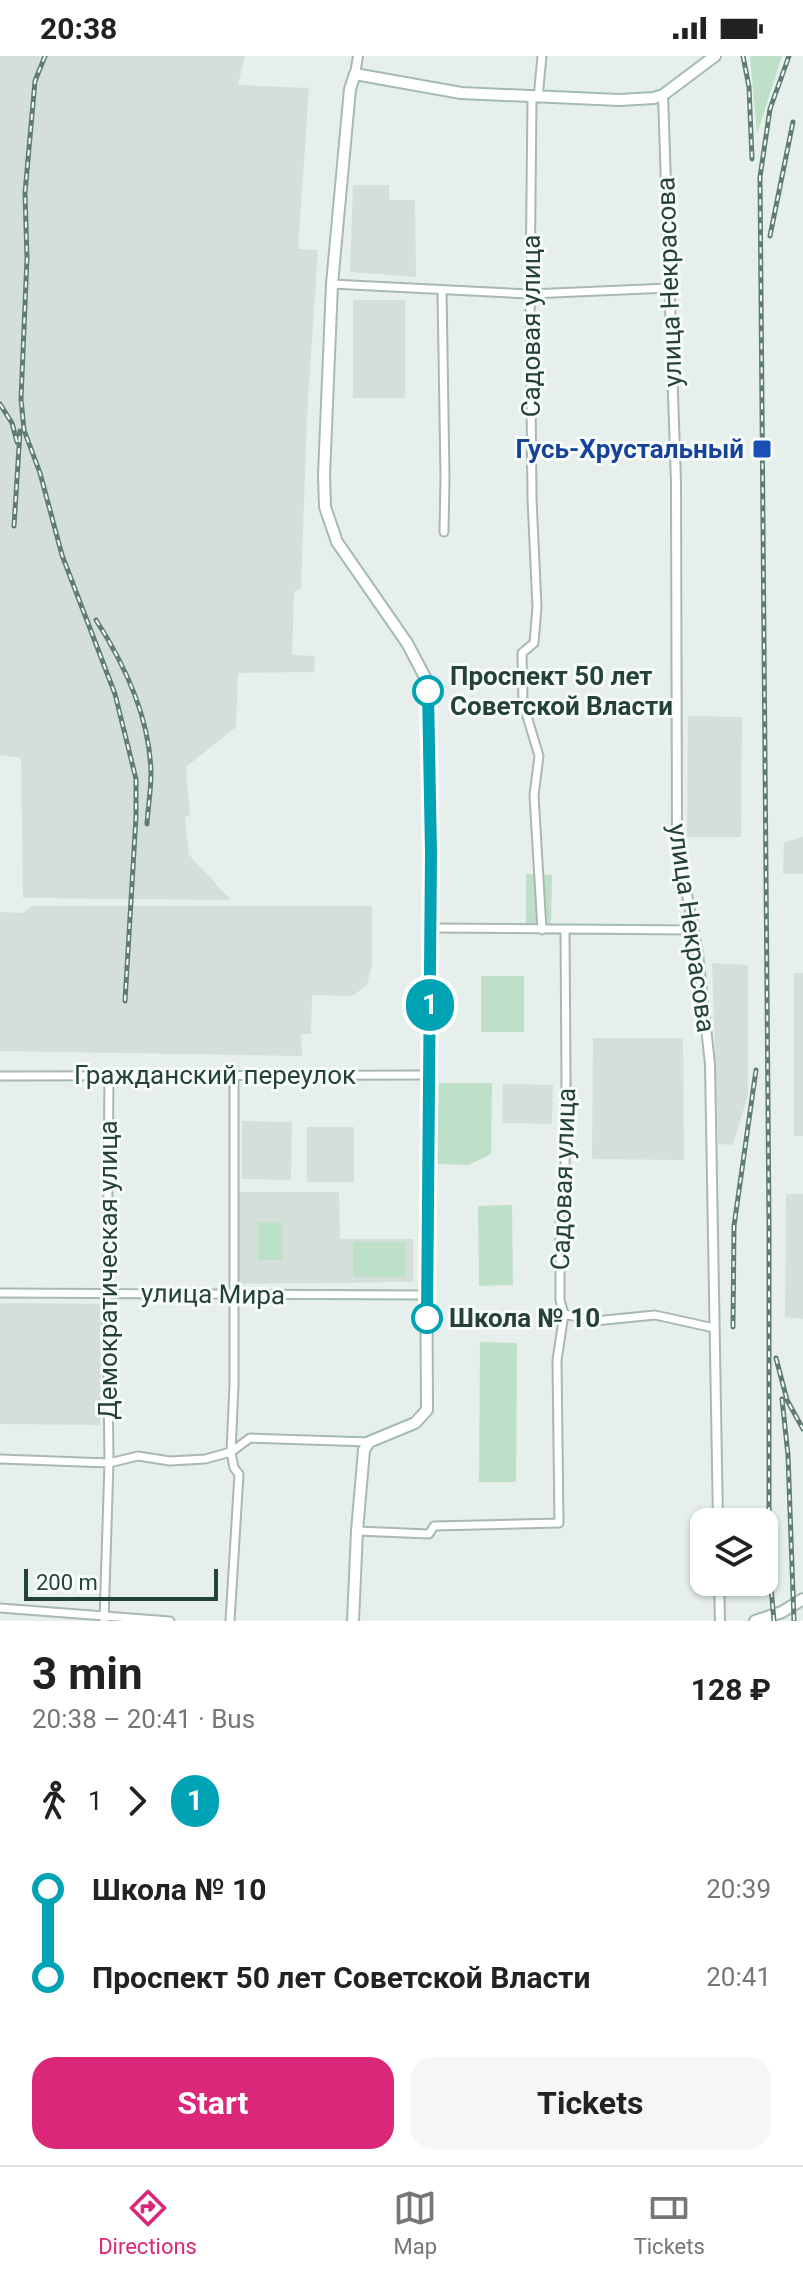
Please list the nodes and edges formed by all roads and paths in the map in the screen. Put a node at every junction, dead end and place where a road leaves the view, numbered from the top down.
1 (358, 56) edge
2 (542, 56) edge
3 (715, 56) edge
4 (355, 74) junction
5 (663, 95) junction
6 (535, 98) junction
7 (332, 284) junction
8 (669, 288) junction
9 (442, 291) junction
10 (530, 294) junction
11 (444, 532) dead end
12 (430, 928) junction
13 (565, 929) junction
14 (542, 930) junction
15 (693, 930) junction
16 (234, 1074) junction
17 (429, 1075) junction
18 (0, 1076) edge
19 (109, 1076) junction
20 (0, 1293) edge
21 (107, 1293) junction
22 (235, 1295) junction
23 (427, 1295) junction
24 (564, 1314) junction
25 (714, 1328) junction
26 (366, 1446) junction
27 (231, 1452) junction
28 (0, 1459) edge
29 (109, 1463) junction
30 (718, 1508) edge
31 (357, 1531) junction
32 (719, 1596) edge
33 (803, 1599) edge
34 (0, 1608) edge
35 (104, 1619) edge
36 (170, 1621) edge
37 (230, 1621) edge
38 (353, 1621) edge
39 (720, 1621) edge
40 (755, 1621) edge

1 - 4 street
2 - 6 street, Садовая улица
3 - 5 main road
4 - 6 main road
4 - 7 main road
5 - 6 main road
5 - 8 street, улица Некрасова
6 - 10 street, Садовая улица
7 - 9 street
7 - 12 main road
8 - 10 street
8 - 15 street, улица Некрасова
9 - 10 street
9 - 11 street
10 - 14 street, Садовая улица
12 - 14 street
12 - 17 main road
13 - 14 street
13 - 15 street
13 - 24 street, Садовая улица
15 - 25 street, улица Некрасова
16 - 17 street, Гражданский переулок
16 - 19 street, Гражданский переулок
16 - 22 street
17 - 23 main road
18 - 19 street, Гражданский переулок
19 - 21 street, Демократическая улица
20 - 21 street, улица Мира
21 - 22 street, улица Мира
21 - 29 street, Демократическая улица
22 - 23 street, улица Мира
22 - 27 street
23 - 26 main road
24 - 25 street
24 - 31 street, Садовая улица
25 - 30 street, улица Некрасова
26 - 27 street
26 - 31 main road
27 - 29 street
27 - 37 street
28 - 29 street
29 - 35 street, Демократическая улица
31 - 38 main road
32 - 39 street
33 - 40 main road
34 - 35 street
35 - 36 street

